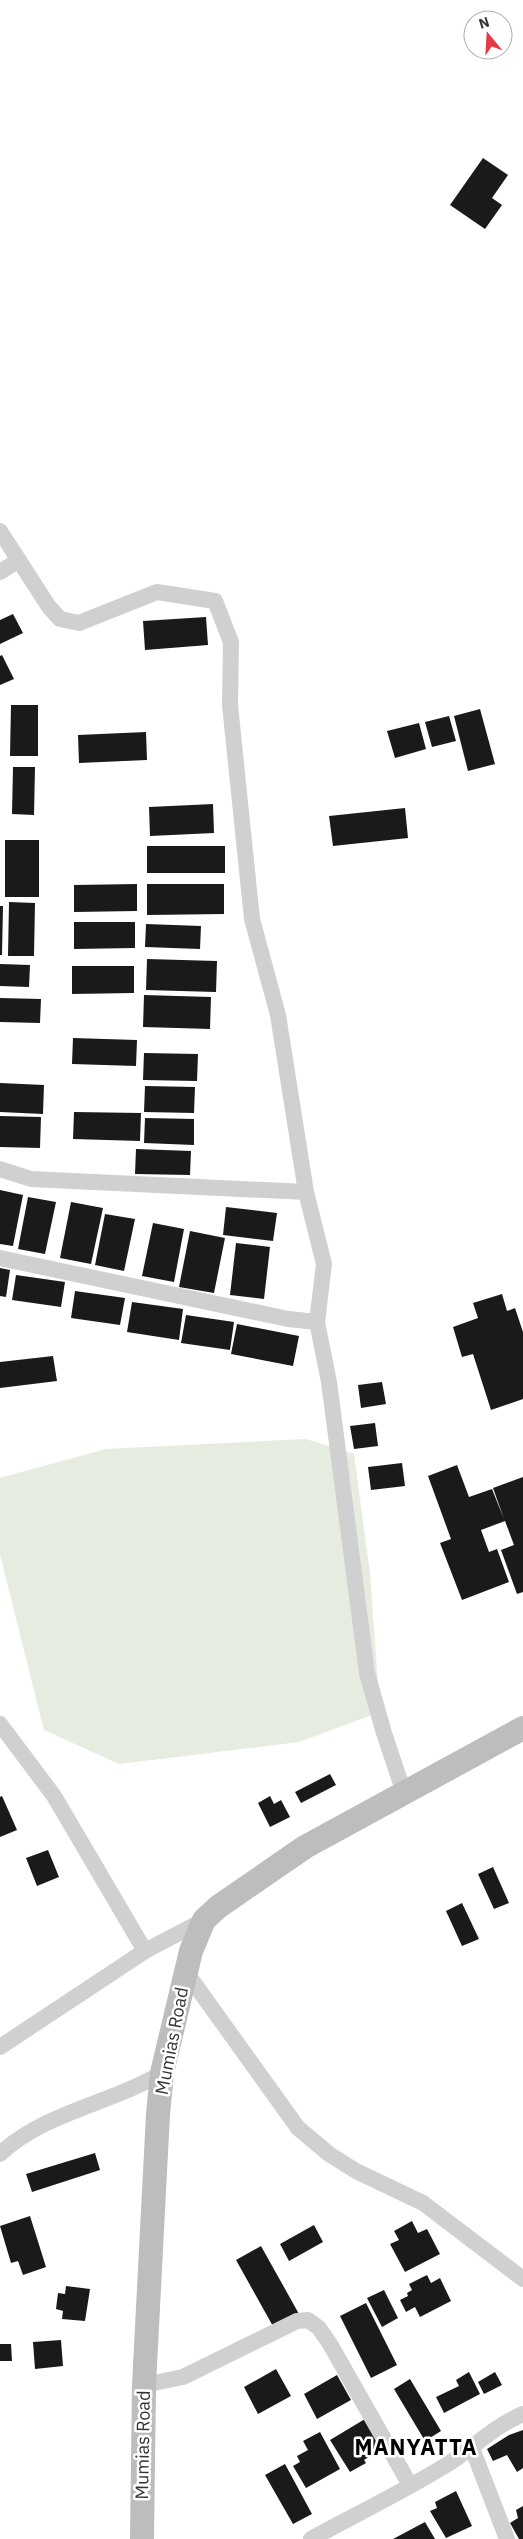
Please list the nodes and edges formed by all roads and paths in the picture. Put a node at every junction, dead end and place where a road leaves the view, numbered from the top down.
1 (0, 532) edge
2 (19, 560) junction
3 (0, 572) edge
4 (0, 1169) edge
5 (306, 1192) junction
6 (0, 1258) edge
7 (317, 1322) junction
8 (0, 1724) edge
9 (523, 1728) edge
10 (404, 1793) junction
11 (204, 1920) junction
12 (145, 1951) junction
13 (186, 1972) junction
14 (0, 2047) edge
15 (162, 2074) junction
16 (0, 2154) edge
17 (523, 2279) edge
18 (144, 2385) junction
19 (523, 2414) edge
20 (472, 2448) junction
21 (410, 2485) junction
22 (142, 2539) edge
23 (311, 2539) edge
24 (507, 2539) edge

1 - 2 street
2 - 3 street
2 - 5 street
4 - 5 street
5 - 7 street
6 - 7 street
7 - 10 street
8 - 12 street
9 - 10 street, Mumias Road
10 - 11 street, Mumias Road
11 - 12 street
11 - 13 street, Mumias Road
12 - 14 street
13 - 15 street, Mumias Road
13 - 17 street
15 - 16 street
15 - 18 street, Mumias Road
18 - 21 street
18 - 22 street, Mumias Road
19 - 20 street
20 - 21 street
20 - 24 street
21 - 23 street

